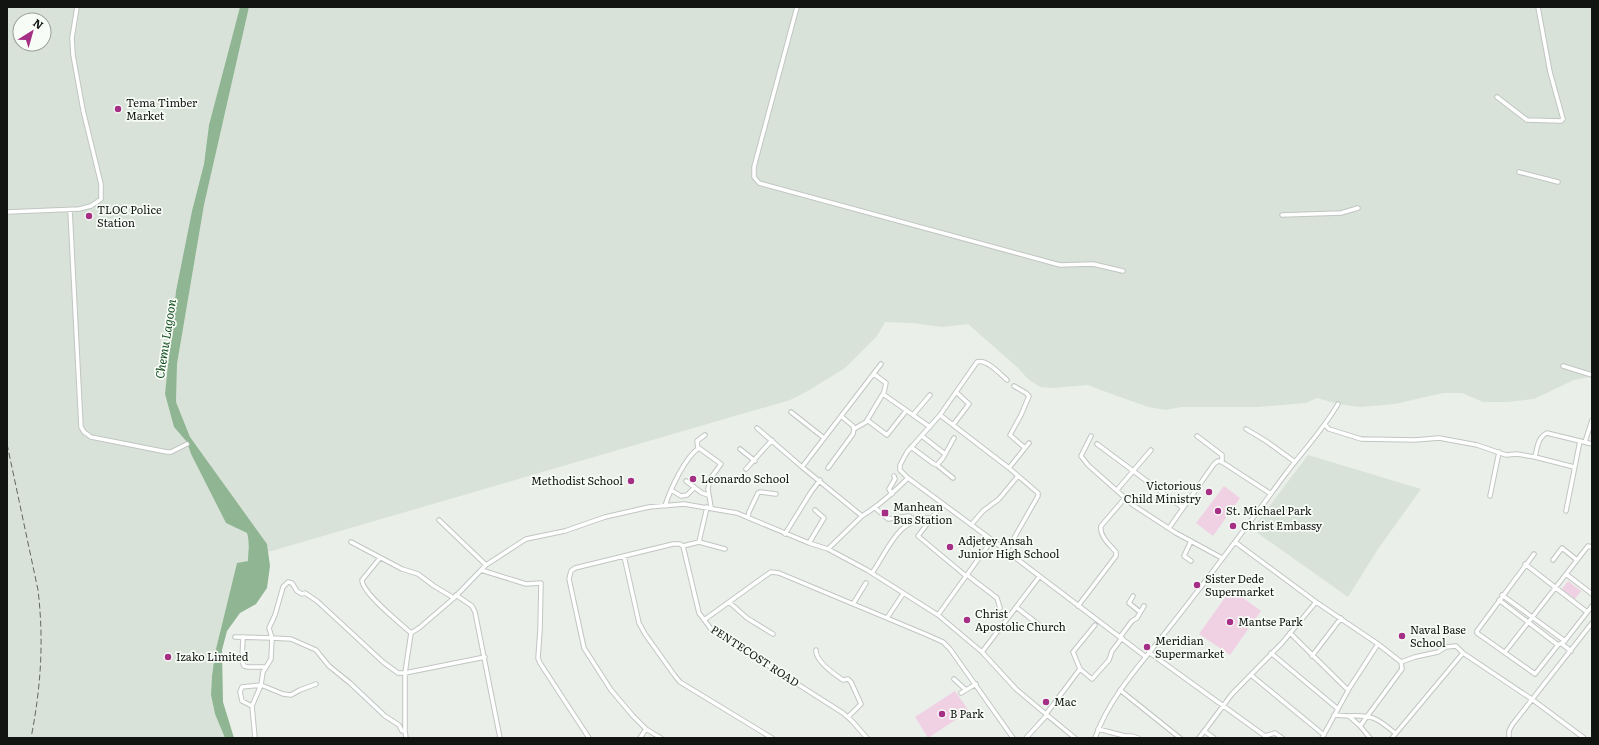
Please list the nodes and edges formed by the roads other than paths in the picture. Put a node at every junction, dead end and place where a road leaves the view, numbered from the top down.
1 (77, 7) edge
2 (797, 7) edge
3 (1538, 7) edge
4 (1497, 97) dead end
5 (1519, 172) dead end
6 (1558, 182) dead end
7 (1358, 208) dead end
8 (70, 210) junction
9 (7, 212) edge
10 (1282, 216) dead end
11 (1123, 271) dead end
12 (881, 364) dead end
13 (1563, 366) dead end
14 (874, 374) junction
15 (1592, 375) edge
16 (1007, 380) dead end
17 (1014, 386) dead end
18 (956, 392) junction
19 (883, 394) junction
20 (930, 395) dead end
21 (1338, 404) dead end
22 (906, 411) junction
23 (791, 412) dead end
24 (913, 415) junction
25 (841, 416) junction
26 (940, 416) junction
27 (867, 420) junction
28 (1592, 420) edge
29 (953, 425) junction
30 (1325, 425) junction
31 (930, 426) junction
32 (757, 428) dead end
33 (854, 429) junction
34 (1246, 429) dead end
35 (705, 435) dead end
36 (922, 436) junction
37 (1091, 436) dead end
38 (1197, 436) dead end
39 (824, 438) junction
40 (954, 438) dead end
41 (772, 440) junction
42 (1580, 441) junction
43 (1585, 442) junction
44 (1029, 443) dead end
45 (187, 444) dead end
46 (1097, 444) dead end
47 (1592, 444) edge
48 (911, 447) junction
49 (1025, 448) junction
50 (698, 449) junction
51 (740, 449) dead end
52 (1151, 450) dead end
53 (1499, 452) junction
54 (945, 454) junction
55 (1535, 457) junction
56 (755, 461) junction
57 (1222, 462) junction
58 (1295, 462) junction
59 (937, 465) junction
60 (802, 467) junction
61 (1574, 467) junction
62 (828, 468) dead end
63 (1009, 468) junction
64 (746, 469) dead end
65 (1134, 471) junction
66 (894, 476) dead end
67 (1018, 476) junction
68 (908, 478) junction
69 (953, 478) dead end
70 (820, 480) junction
71 (686, 481) dead end
72 (694, 488) junction
73 (671, 490) junction
74 (1117, 490) junction
75 (776, 494) dead end
76 (892, 494) junction
77 (1271, 494) junction
78 (708, 495) junction
79 (1490, 496) dead end
80 (1125, 498) junction
81 (665, 506) junction
82 (709, 507) junction
83 (875, 508) junction
84 (1183, 508) junction
85 (815, 510) dead end
86 (938, 510) dead end
87 (1566, 511) dead end
88 (862, 516) junction
89 (748, 517) junction
90 (932, 518) junction
91 (439, 520) dead end
92 (914, 520) junction
93 (971, 526) junction
94 (1169, 528) junction
95 (786, 534) junction
96 (992, 540) junction
97 (1191, 541) junction
98 (351, 542) dead end
99 (699, 542) junction
100 (1235, 542) junction
101 (809, 544) junction
102 (683, 546) junction
103 (1592, 547) edge
104 (725, 549) dead end
105 (828, 549) junction
106 (1006, 552) junction
107 (1534, 554) dead end
108 (624, 556) junction
109 (380, 558) junction
110 (1222, 558) junction
111 (1553, 560) dead end
112 (1577, 560) junction
113 (1190, 561) dead end
114 (1525, 564) junction
115 (486, 565) junction
116 (481, 570) junction
117 (872, 573) junction
118 (1566, 574) junction
119 (966, 576) junction
120 (1039, 577) junction
121 (866, 583) dead end
122 (1555, 588) junction
123 (903, 594) junction
124 (1592, 594) edge
125 (1502, 595) junction
126 (1133, 596) dead end
127 (455, 597) junction
128 (1499, 600) junction
129 (729, 602) junction
130 (1316, 602) junction
131 (853, 604) junction
132 (1078, 606) junction
133 (1144, 606) dead end
134 (1592, 606) edge
135 (1016, 607) junction
136 (1000, 608) dead end
137 (1140, 612) junction
138 (1587, 612) junction
139 (938, 615) junction
140 (1532, 617) junction
141 (887, 618) junction
142 (1341, 618) junction
143 (704, 620) junction
144 (1528, 622) junction
145 (1592, 624) edge
146 (1095, 626) dead end
147 (1043, 628) dead end
148 (411, 633) junction
149 (1290, 633) junction
150 (773, 634) dead end
151 (235, 637) dead end
152 (243, 637) junction
153 (1121, 637) junction
154 (272, 638) junction
155 (1562, 643) junction
156 (1378, 644) junction
157 (816, 650) dead end
158 (1571, 651) junction
159 (982, 652) junction
160 (1463, 652) junction
161 (1505, 652) junction
162 (1150, 653) junction
163 (1271, 653) junction
164 (1312, 656) junction
165 (485, 657) junction
166 (1146, 657) junction
167 (1401, 662) junction
168 (266, 666) junction
169 (1080, 669) junction
170 (406, 673) junction
171 (1251, 675) junction
172 (954, 679) dead end
173 (316, 684) dead end
174 (976, 684) junction
175 (261, 685) junction
176 (966, 690) junction
177 (1120, 690) junction
178 (1348, 690) junction
179 (961, 693) dead end
180 (1533, 700) junction
181 (252, 706) junction
182 (1223, 706) junction
183 (1338, 710) junction
184 (1046, 715) junction
185 (1334, 715) junction
186 (1367, 715) junction
187 (1349, 716) junction
188 (848, 717) junction
189 (1360, 726) junction
190 (646, 729) junction
191 (1098, 729) junction
192 (405, 731) junction
193 (1204, 731) junction
194 (1395, 733) junction
195 (1323, 736) edge
196 (255, 738) edge
197 (406, 738) edge
198 (500, 738) edge
199 (589, 738) edge
200 (640, 738) edge
201 (661, 738) edge
202 (772, 738) edge
203 (867, 738) edge
204 (1013, 738) edge
205 (1026, 738) edge
206 (1074, 738) edge
207 (1095, 738) edge
208 (1138, 738) edge
209 (1180, 738) edge
210 (1199, 738) edge
211 (1214, 738) edge
212 (1282, 738) edge
213 (1370, 738) edge
214 (1392, 738) edge
215 (1509, 738) edge
216 (1584, 738) edge

1 - 8 street
2 - 11 street
3 - 4 street
5 - 6 street
7 - 10 street
8 - 9 street
8 - 45 street
12 - 14 street
13 - 15 street
14 - 19 street
14 - 25 street
16 - 18 street
17 - 49 street
18 - 26 street
18 - 29 street
19 - 22 street
19 - 27 street
20 - 24 street
21 - 30 street
22 - 24 street
22 - 27 street
23 - 39 street
24 - 31 street
25 - 33 street
25 - 39 street
26 - 29 street
26 - 31 street
27 - 33 street
28 - 43 street
29 - 63 street
30 - 53 street
30 - 58 street
31 - 36 street
32 - 41 street
33 - 62 street
34 - 58 street
35 - 50 street
36 - 48 street
36 - 54 street
37 - 74 street
38 - 57 street
39 - 60 street
40 - 54 street
41 - 56 street
41 - 60 street
42 - 43 street
42 - 55 street
42 - 61 street
43 - 47 street
44 - 49 street
46 - 65 street
48 - 59 street
48 - 68 street
49 - 63 street
50 - 73 street
50 - 78 street
51 - 56 street
52 - 65 street
53 - 55 street
53 - 79 street
54 - 59 street
55 - 61 street
56 - 64 street
57 - 77 street
57 - 84 street
58 - 77 street
59 - 69 street
60 - 70 street
61 - 87 street
63 - 67 street
65 - 74 street
65 - 84 street
66 - 76 street
67 - 93 street
67 - 106 street
68 - 76 street
68 - 93 street
70 - 88 street
70 - 95 street
71 - 72 street
72 - 73 street
72 - 78 street
73 - 81 street
74 - 80 street
75 - 89 street
76 - 83 street
77 - 100 street
78 - 82 street
80 - 94 street
80 - 132 street
81 - 82 street
81 - 115 street
82 - 89 street
82 - 99 street
83 - 88 street
83 - 92 street
84 - 94 street
85 - 101 street
86 - 90 street
88 - 105 street
89 - 95 street
90 - 92 street
90 - 119 street
91 - 115 street
92 - 117 street
93 - 96 street
94 - 97 street
95 - 101 street
96 - 106 street
96 - 119 street
97 - 110 street
97 - 113 street
98 - 109 street
99 - 102 street
99 - 104 street
100 - 110 street
100 - 130 street
101 - 105 street
102 - 108 street
102 - 143 street, PENTECOST ROAD
103 - 112 street
105 - 117 street
106 - 120 street
107 - 114 street
108 - 190 street
108 - 202 street
109 - 127 street
109 - 148 street
110 - 162 street
111 - 112 street
112 - 118 street
114 - 122 street
114 - 125 street
115 - 116 street
116 - 127 street
116 - 199 street
117 - 123 street
118 - 122 street
118 - 124 street
119 - 136 street
119 - 139 street
120 - 132 street
120 - 135 street
121 - 131 street
122 - 138 street
122 - 140 street
123 - 139 street
123 - 141 street
125 - 128 street
125 - 140 street
126 - 137 street
127 - 148 street
127 - 165 street
128 - 144 street
128 - 161 street
129 - 131 street
129 - 143 street
129 - 150 street
130 - 142 street
130 - 149 street
131 - 141 street
132 - 153 street
133 - 137 street
134 - 138 street
135 - 147 street
135 - 159 street
137 - 153 street
138 - 155 street
139 - 159 street
140 - 144 street
140 - 155 street
141 - 174 street
142 - 156 street
142 - 164 street
143 - 188 street, PENTECOST ROAD
144 - 155 street
144 - 161 street
145 - 158 street
146 - 169 street
148 - 170 street
149 - 163 street
149 - 164 street
151 - 152 street
152 - 154 street
152 - 168 street
153 - 166 street
153 - 169 street
154 - 168 street
154 - 170 street
154 - 192 street
155 - 158 street
155 - 161 street
156 - 167 street
156 - 178 street
157 - 188 street
158 - 180 street
159 - 184 street
160 - 167 street
160 - 180 street
160 - 194 street
162 - 166 street
162 - 182 street
163 - 171 street
163 - 183 street
164 - 178 street
165 - 170 street
165 - 198 street
166 - 177 street
167 - 186 street
168 - 175 street
169 - 184 street
170 - 192 street
171 - 182 street
171 - 195 street
172 - 176 street
173 - 175 street
174 - 176 street
174 - 204 street
175 - 181 street
175 - 181 street
176 - 179 street
177 - 191 street
177 - 209 street
178 - 183 street
180 - 215 street
180 - 216 street
181 - 196 street
182 - 193 street
182 - 212 street
183 - 185 street
184 - 205 street
184 - 206 street
185 - 187 street
185 - 195 street
186 - 187 street
186 - 189 street
186 - 194 street
187 - 189 street
188 - 203 street, PENTECOST ROAD
189 - 213 street
190 - 200 street
190 - 201 street
191 - 207 street
191 - 208 street
192 - 197 street
193 - 210 street
193 - 211 street
194 - 214 street

